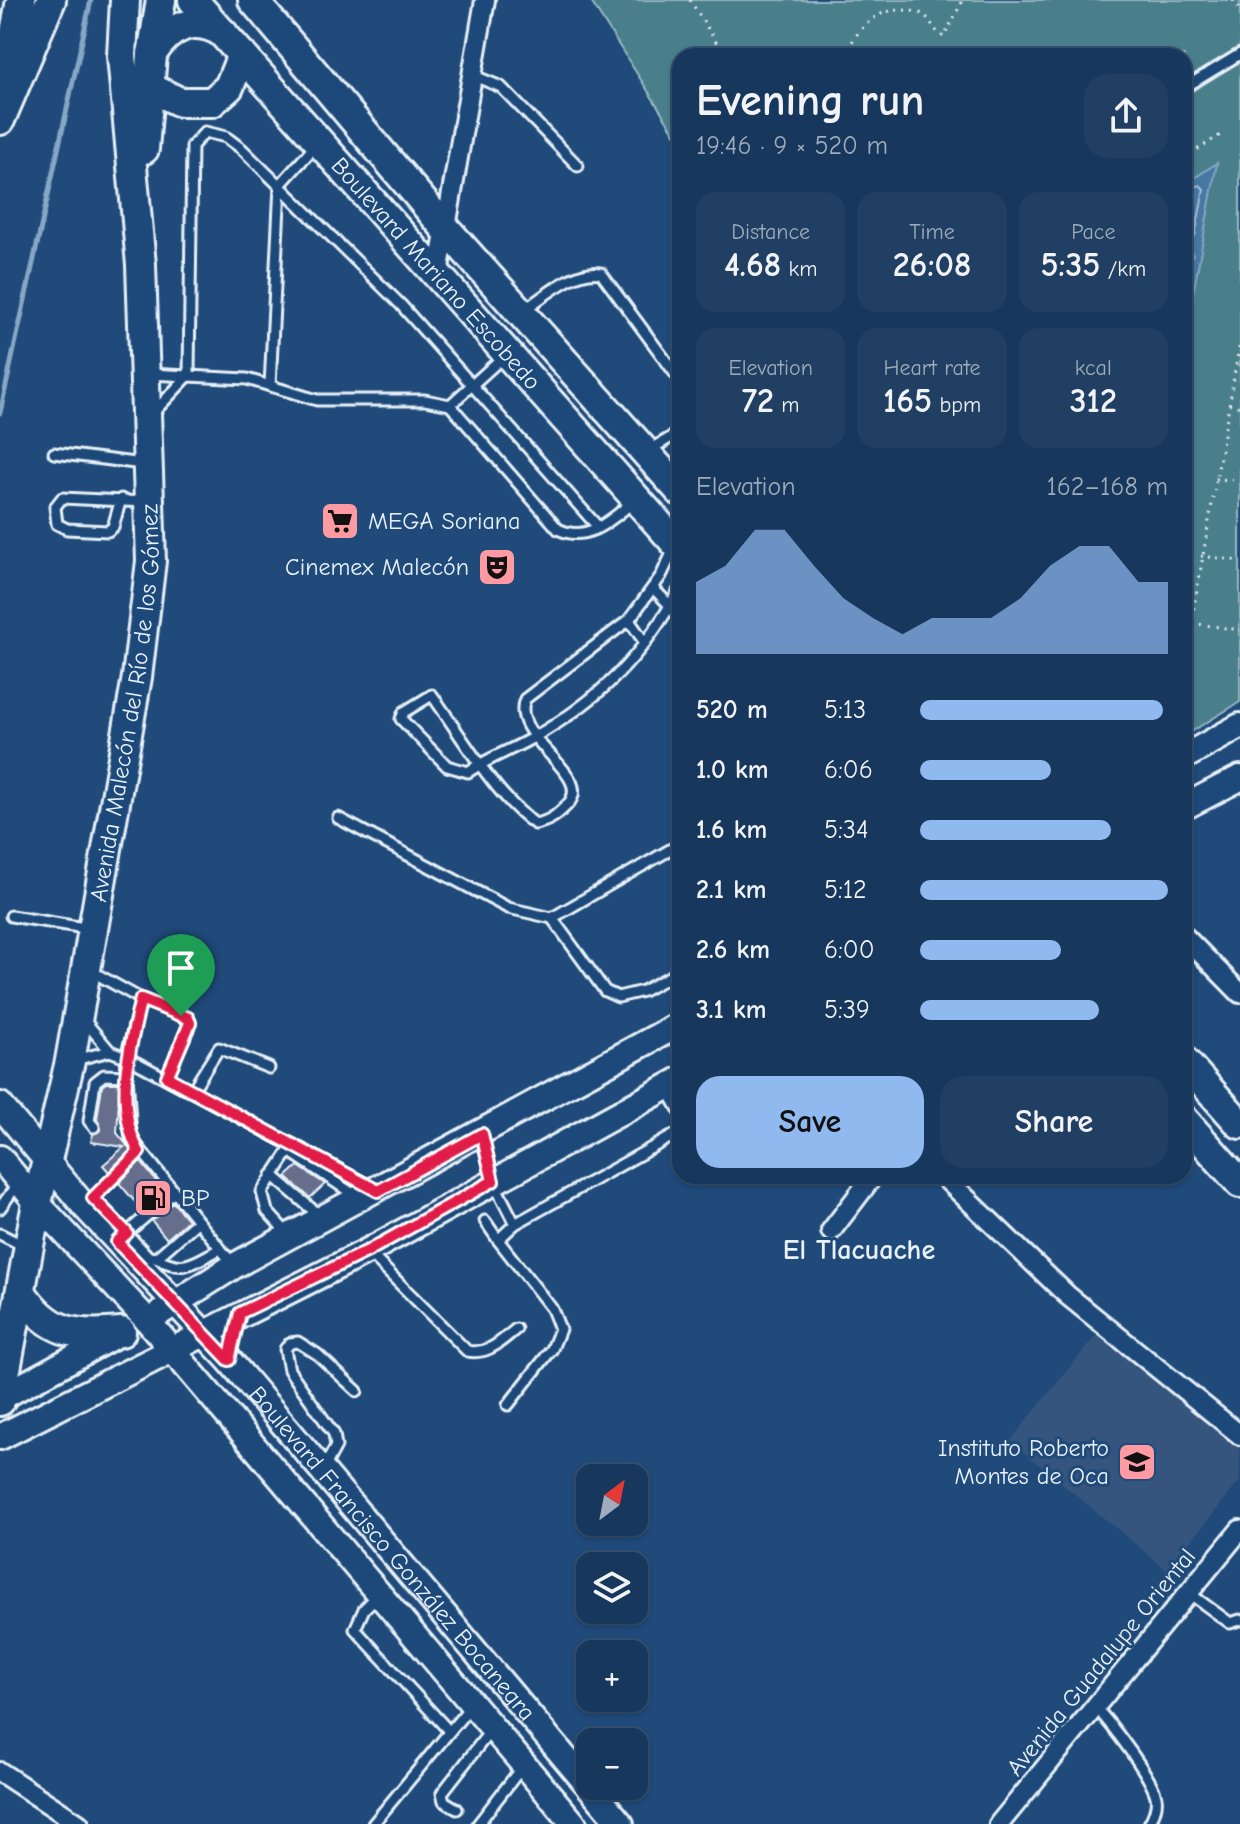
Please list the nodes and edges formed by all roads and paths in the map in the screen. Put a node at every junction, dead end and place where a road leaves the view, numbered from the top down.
1 (21, 0) edge
2 (51, 0) edge
3 (125, 0) edge
4 (161, 0) edge
5 (193, 0) edge
6 (253, 0) edge
7 (485, 0) edge
8 (690, 0) edge
9 (963, 0) edge
10 (1233, 0) edge
11 (904, 4) dead end
12 (1240, 10) edge
13 (868, 13) dead end
14 (233, 44) junction
15 (720, 48) edge
16 (849, 48) edge
17 (1240, 54) edge
18 (152, 55) junction
19 (472, 75) junction
20 (1192, 83) edge
21 (149, 87) junction
22 (0, 119) edge
23 (1222, 134) dead end
24 (320, 141) junction
25 (1192, 153) edge
26 (578, 166) dead end
27 (280, 185) junction
28 (446, 229) junction
29 (141, 265) junction
30 (438, 274) junction
31 (521, 312) junction
32 (1240, 342) edge
33 (551, 345) junction
34 (509, 352) junction
35 (672, 369) edge
36 (146, 374) junction
37 (189, 375) junction
38 (472, 384) junction
39 (270, 386) junction
40 (1229, 404) junction
41 (450, 405) junction
42 (1240, 407) edge
43 (149, 418) junction
44 (672, 437) edge
45 (646, 452) junction
46 (54, 453) dead end
47 (151, 465) junction
48 (1215, 479) junction
49 (1240, 480) edge
50 (672, 482) edge
51 (638, 498) junction
52 (121, 499) junction
53 (152, 503) junction
54 (598, 527) junction
55 (672, 539) edge
56 (672, 556) edge
57 (1201, 556) junction
58 (1240, 561) edge
59 (653, 588) junction
60 (672, 602) edge
61 (670, 606) junction
62 (1192, 618) edge
63 (629, 620) junction
64 (1192, 625) edge
65 (1240, 630) edge
66 (645, 643) junction
67 (1240, 726) edge
68 (534, 737) junction
69 (1192, 753) edge
70 (481, 763) junction
71 (1240, 778) edge
72 (1192, 803) edge
73 (338, 818) dead end
74 (672, 849) edge
75 (11, 916) dead end
76 (552, 918) junction
77 (93, 930) junction
78 (1192, 944) edge
79 (86, 968) junction
80 (672, 975) edge
81 (1240, 993) edge
82 (141, 999) junction
83 (78, 1013) junction
84 (672, 1028) edge
85 (110, 1051) junction
86 (126, 1057) junction
87 (70, 1061) junction
88 (269, 1068) dead end
89 (1192, 1070) edge
90 (127, 1076) junction
91 (167, 1077) junction
92 (672, 1085) edge
93 (192, 1091) junction
94 (0, 1105) edge
95 (1240, 1124) edge
96 (94, 1127) dead end
97 (1192, 1129) edge
98 (482, 1134) junction
99 (672, 1136) edge
100 (291, 1148) junction
101 (139, 1152) junction
102 (0, 1158) edge
103 (46, 1161) junction
104 (272, 1175) junction
105 (19, 1181) junction
106 (493, 1181) junction
107 (1240, 1183) edge
108 (867, 1184) edge
109 (951, 1184) edge
110 (173, 1193) junction
111 (370, 1195) junction
112 (37, 1203) junction
113 (89, 1203) junction
114 (0, 1208) edge
115 (324, 1220) junction
116 (485, 1221) dead end
117 (197, 1222) junction
118 (515, 1224) junction
119 (831, 1231) dead end
120 (0, 1234) edge
121 (122, 1238) junction
122 (291, 1238) junction
123 (498, 1240) junction
124 (30, 1249) junction
125 (368, 1251) junction
126 (227, 1257) junction
127 (156, 1258) junction
128 (21, 1292) junction
129 (175, 1304) junction
130 (240, 1313) junction
131 (147, 1320) junction
132 (516, 1329) dead end
133 (121, 1332) junction
134 (202, 1332) junction
135 (170, 1348) junction
136 (229, 1360) junction
137 (357, 1391) dead end
138 (1, 1398) edge
139 (508, 1405) dead end
140 (1240, 1435) edge
141 (0, 1437) edge
142 (322, 1470) junction
143 (1240, 1530) edge
144 (1189, 1593) junction
145 (379, 1594) junction
146 (1240, 1620) edge
147 (473, 1704) junction
148 (1096, 1708) junction
149 (493, 1728) junction
150 (448, 1730) junction
151 (524, 1764) junction
152 (0, 1772) edge
153 (457, 1809) dead end
154 (79, 1824) edge
155 (373, 1824) edge
156 (478, 1824) edge
157 (574, 1824) edge
158 (621, 1824) edge
159 (999, 1824) edge
160 (1149, 1824) edge

1 - 22 main road
2 - 22 main road
3 - 29 main road, Avenida Malecón del Río de los Gómez
4 - 18 main road
5 - 14 main road, Boulevard Mariano Escobedo
6 - 28 main road, Boulevard Mariano Escobedo
7 - 19 street
8 - 15 path
9 - 11 path
10 - 12 path
13 - 16 path
14 - 18 main road
14 - 21 main road
14 - 24 main road, Boulevard Mariano Escobedo
17 - 20 lane
18 - 21 main road
19 - 26 lane
19 - 28 street
21 - 29 main road
23 - 25 path
24 - 27 lane
24 - 30 main road, Boulevard Mariano Escobedo
27 - 37 lane
27 - 38 lane
27 - 39 lane
28 - 30 street
28 - 31 main road, Boulevard Mariano Escobedo
29 - 36 main road, Avenida Malecón del Río de los Gómez
30 - 34 main road, Boulevard Mariano Escobedo
31 - 33 main road, Boulevard Mariano Escobedo
31 - 35 lane
32 - 40 path
33 - 34 main road
33 - 45 main road, Boulevard Mariano Escobedo
34 - 38 lane
34 - 51 main road, Boulevard Mariano Escobedo
36 - 37 lane
36 - 43 main road, Avenida Malecón del Río de los Gómez
37 - 39 lane
37 - 43 lane
38 - 41 lane
38 - 54 lane
39 - 41 lane
40 - 42 path
40 - 48 path
41 - 54 lane
43 - 47 main road, Avenida Malecón del Río de los Gómez
44 - 45 lane
45 - 50 main road, Boulevard Mariano Escobedo
46 - 47 lane
47 - 53 main road, Avenida Malecón del Río de los Gómez
48 - 49 path
48 - 57 path
51 - 54 lane
51 - 55 main road, Boulevard Mariano Escobedo
52 - 52 lane
52 - 53 lane
53 - 77 main road, Avenida Malecón del Río de los Gómez
56 - 59 lane
57 - 58 path
57 - 62 path
59 - 61 lane
59 - 63 lane
60 - 61 lane
61 - 66 lane
63 - 66 lane
63 - 68 lane
64 - 65 path
66 - 68 lane
67 - 69 main road
68 - 70 lane
68 - 70 lane
70 - 70 lane
71 - 72 main road
73 - 76 lane
74 - 76 lane
75 - 77 lane
76 - 80 lane
77 - 79 main road, Avenida Malecón del Río de los Gómez
78 - 81 street
79 - 82 lane
79 - 83 main road, Avenida Malecón del Río de los Gómez
82 - 86 lane
82 - 91 lane
83 - 85 lane
83 - 87 main road, Avenida Malecón del Río de los Gómez
84 - 98 main road
85 - 86 lane
85 - 87 lane
86 - 90 lane
86 - 91 lane
87 - 103 main road, Avenida Malecón del Río de los Gómez
88 - 93 lane
89 - 95 main road
90 - 96 lane
90 - 101 lane
91 - 93 lane
92 - 106 main road
93 - 100 lane
94 - 103 main road, Boulevard Francisco González Bocanegra
97 - 107 main road
98 - 106 lane
98 - 111 main road
99 - 118 lane
100 - 104 lane
100 - 111 lane
100 - 111 lane
101 - 110 lane
101 - 113 lane
102 - 105 main road, Boulevard Francisco González Bocanegra
103 - 112 main road, Avenida Malecón del Río de los Gómez
103 - 113 main road, Boulevard Francisco González Bocanegra
104 - 115 lane
104 - 122 lane
105 - 112 main road, Boulevard Francisco González Bocanegra
105 - 114 lane
106 - 118 lane
106 - 125 main road
108 - 119 street
109 - 140 street
110 - 117 lane
110 - 121 lane
111 - 115 main road
112 - 124 main road, Avenida Malecón del Río de los Gómez
112 - 131 main road, Boulevard Francisco González Bocanegra
113 - 121 main road, Boulevard Francisco González Bocanegra
115 - 122 main road
116 - 123 lane
117 - 126 lane
117 - 127 lane
118 - 123 lane
120 - 124 lane
121 - 127 lane
121 - 129 main road, Boulevard Francisco González Bocanegra
122 - 126 main road
123 - 139 lane
124 - 128 main road, Avenida Malecón del Río de los Gómez
125 - 130 main road
125 - 132 lane
126 - 127 lane
126 - 129 main road
128 - 133 main road
128 - 138 main road, Avenida Malecón del Río de los Gómez
129 - 131 main road
129 - 134 main road, Boulevard Francisco González Bocanegra
130 - 134 main road
130 - 136 main road
131 - 133 main road
131 - 135 main road, Boulevard Francisco González Bocanegra
133 - 138 main road
134 - 135 main road
134 - 136 main road, Boulevard Francisco González Bocanegra
135 - 141 main road
135 - 145 main road, Boulevard Francisco González Bocanegra
136 - 142 main road, Boulevard Francisco González Bocanegra
137 - 142 lane
142 - 158 main road, Boulevard Francisco González Bocanegra
143 - 144 street, Avenida Guadalupe Oriental
144 - 146 lane
144 - 148 street, Avenida Guadalupe Oriental
145 - 147 main road, Boulevard Francisco González Bocanegra
145 - 150 lane
147 - 149 main road, Boulevard Francisco González Bocanegra
147 - 150 lane
148 - 159 street, Avenida Guadalupe Oriental
148 - 160 lane
149 - 151 main road, Boulevard Francisco González Bocanegra
149 - 153 lane
150 - 155 lane
151 - 156 lane
151 - 157 main road, Boulevard Francisco González Bocanegra
152 - 154 street

